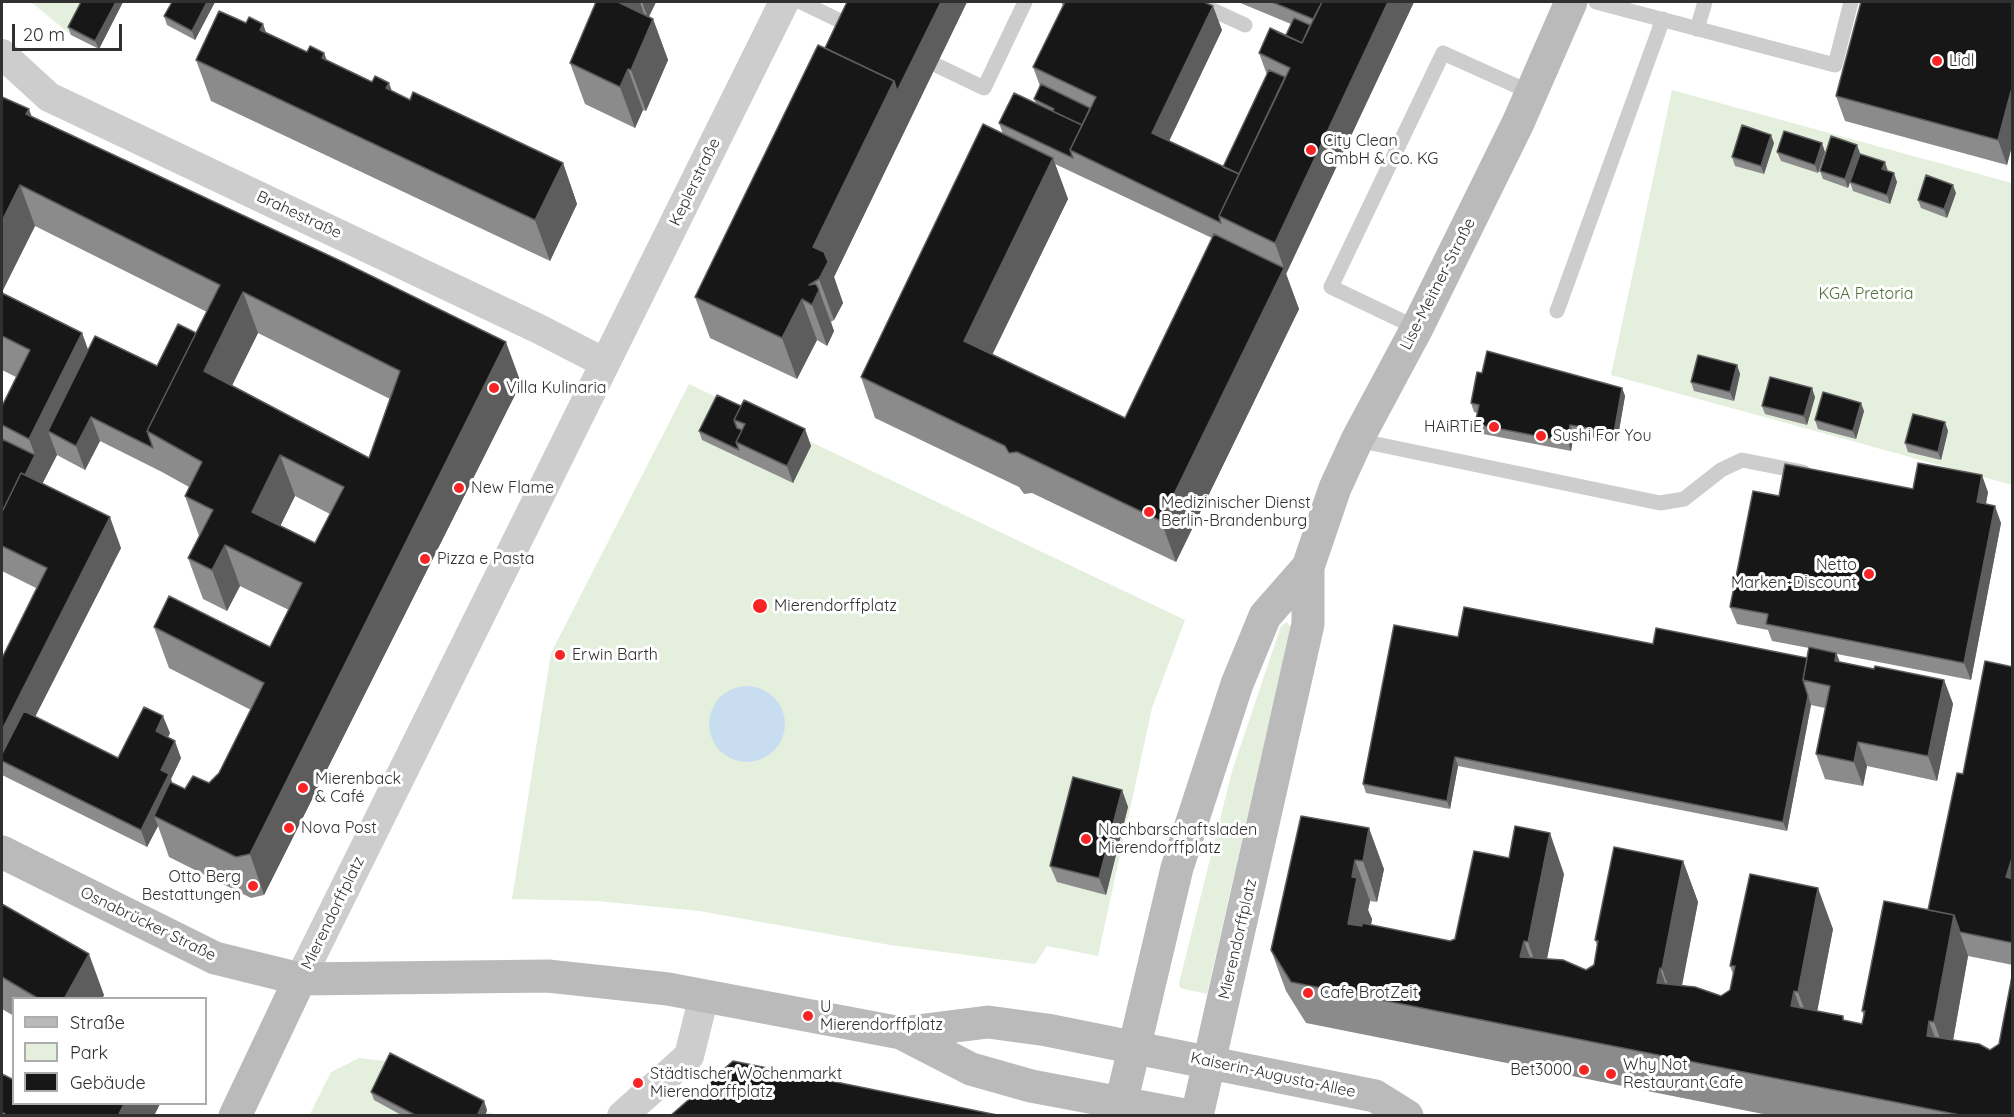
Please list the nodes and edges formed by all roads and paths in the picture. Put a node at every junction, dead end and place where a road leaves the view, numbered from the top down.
1 (784, 2) edge
2 (801, 2) edge
3 (1025, 2) edge
4 (1195, 2) edge
5 (1571, 2) edge
6 (1596, 2) edge
7 (1705, 2) edge
8 (1851, 2) edge
9 (1664, 20) junction
10 (1245, 25) dead end
11 (1697, 29) junction
12 (860, 30) edge
13 (2, 55) edge
14 (936, 65) dead end
15 (1532, 93) junction
16 (1557, 311) dead end
17 (1417, 328) junction
18 (605, 363) junction
19 (1357, 440) junction
20 (1824, 476) edge
21 (1308, 567) junction
22 (1292, 692) joint
23 (2, 852) edge
24 (300, 979) junction
25 (704, 996) junction
26 (901, 1033) junction
27 (1134, 1047) junction
28 (1210, 1062) junction
29 (1120, 1109) edge
30 (235, 1116) edge
31 (622, 1116) edge
32 (1190, 1116) edge
33 (1197, 1116) edge
34 (1407, 1116) edge

1 - 18 street, Keplerstraße
2 - 12 lane
3 - 14 lane
4 - 10 lane
5 - 15 main road, Lise-Meitner-Straße
6 - 9 lane
7 - 11 lane
8 - 11 lane
9 - 11 lane
9 - 16 lane
13 - 18 street, Brahestraße
15 - 17 main road, Lise-Meitner-Straße
15 - 17 lane
17 - 19 main road, Lise-Meitner-Straße
18 - 24 street, Mierendorffplatz
19 - 20 lane
19 - 21 main road, Lise-Meitner-Straße
21 - 22 main road, Lise-Meitner-Straße
21 - 27 main road, Lise-Meitner-Straße
22 - 28 main road, Mierendorffplatz
23 - 24 main road, Osnabrücker Straße
24 - 25 main road, Mierendorffplatz
24 - 30 main road, Mierendorffplatz
25 - 26 main road, Mierendorffplatz
25 - 31 street
26 - 27 main road, Mierendorffplatz
26 - 29 main road, Mierendorffplatz
27 - 28 main road, Kaiserin-Augusta-Allee
27 - 29 main road
28 - 33 main road, Mierendorffplatz
28 - 34 main road, Kaiserin-Augusta-Allee
29 - 32 main road

